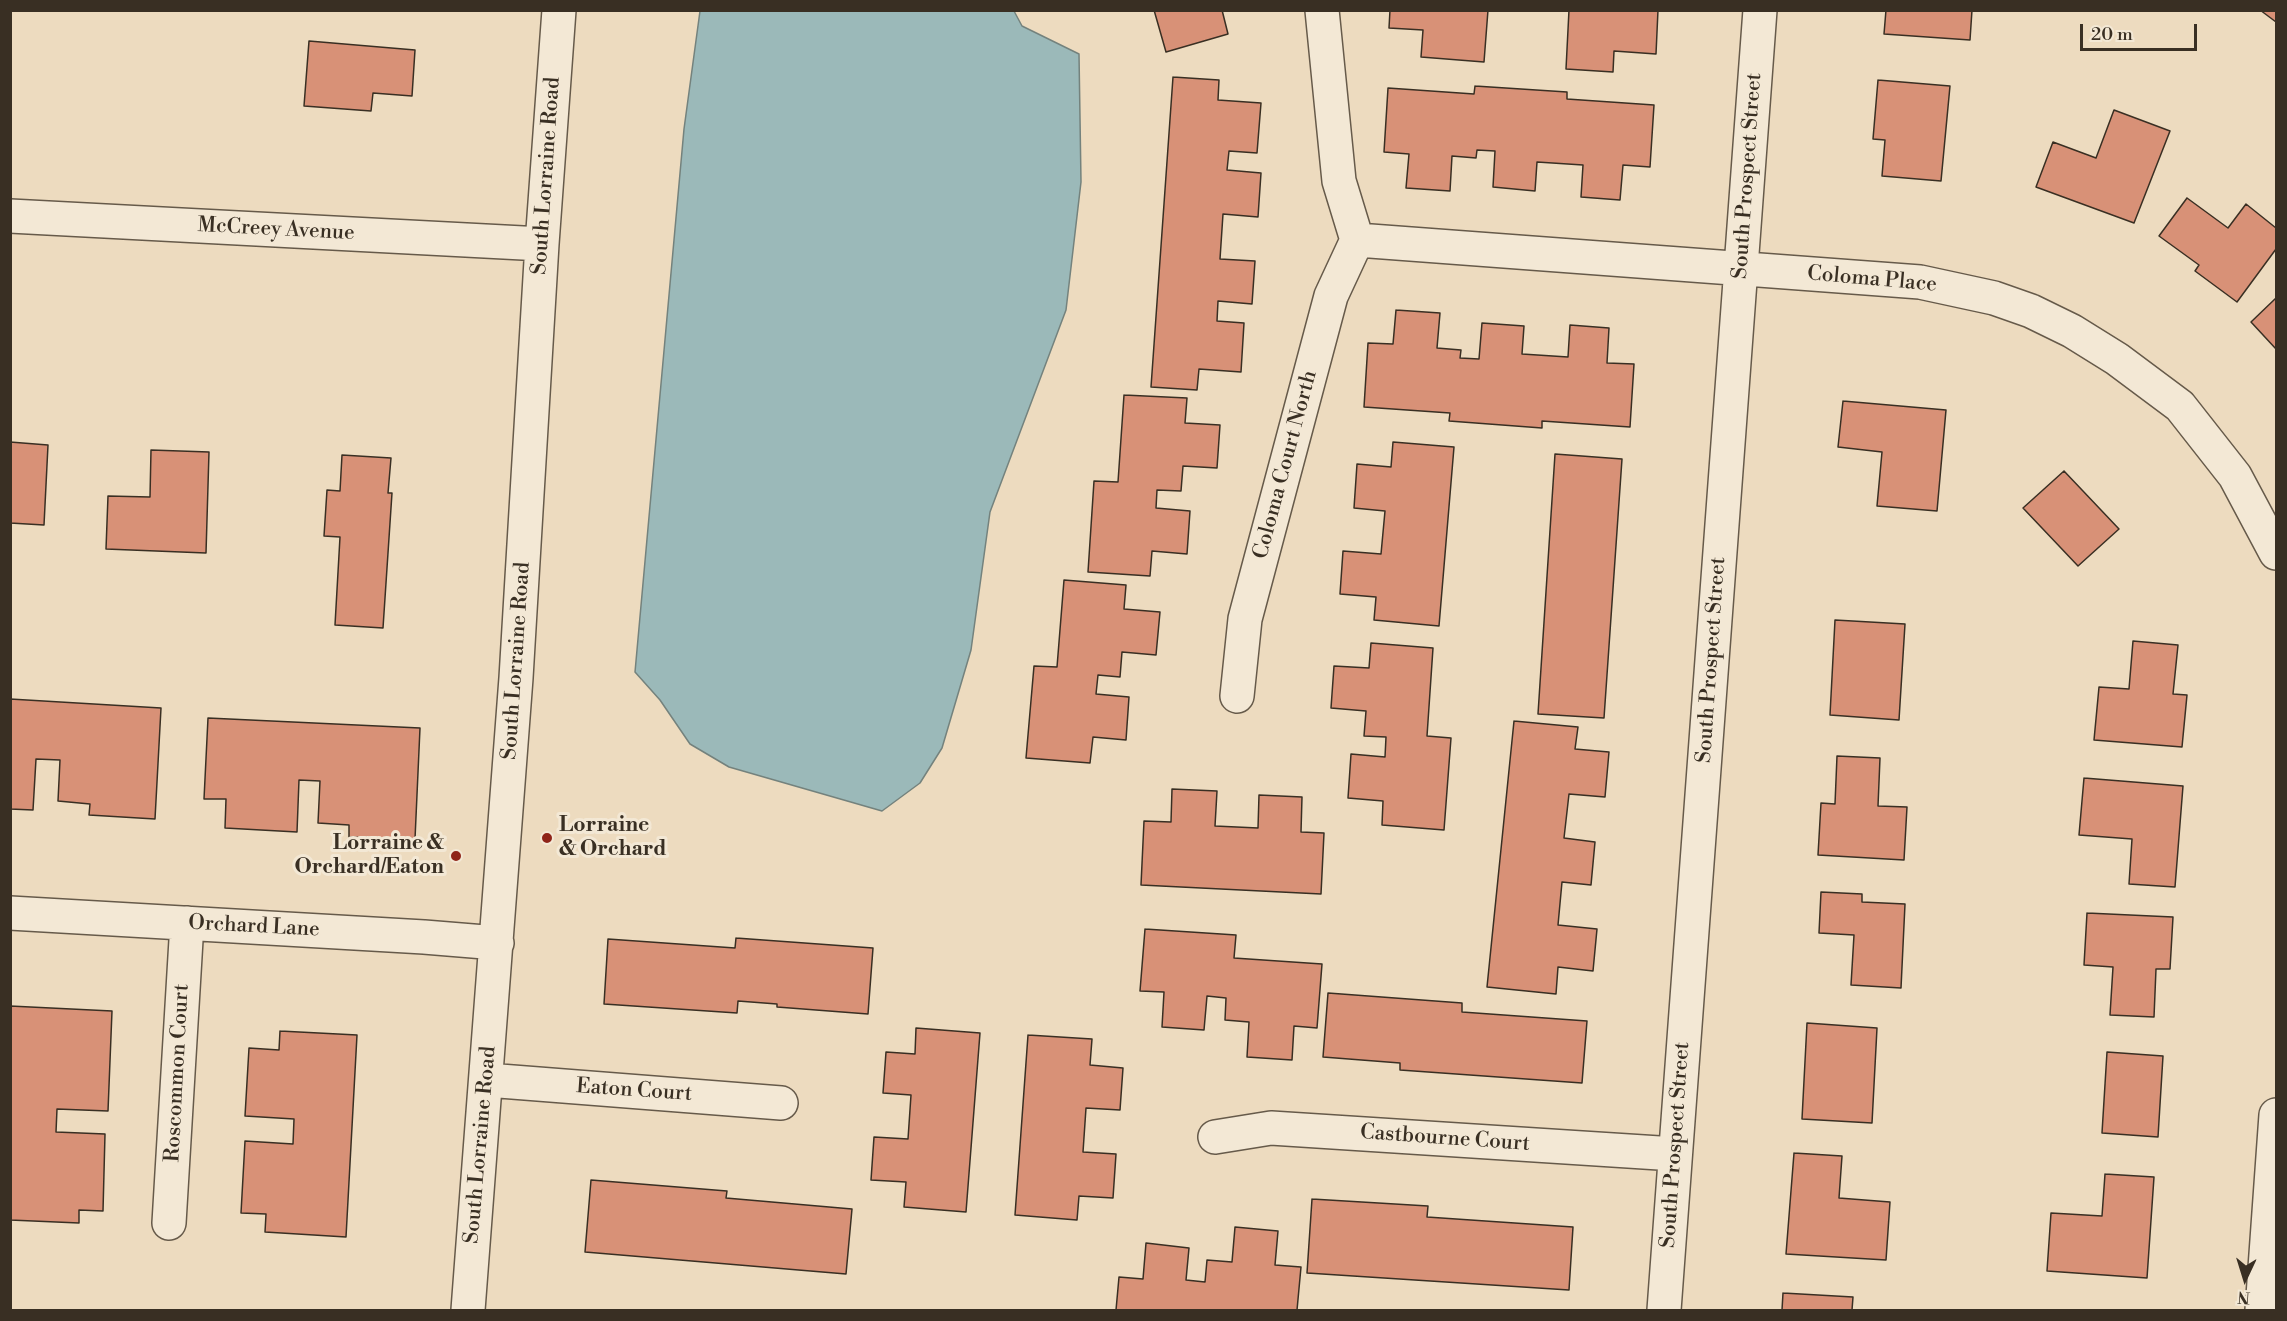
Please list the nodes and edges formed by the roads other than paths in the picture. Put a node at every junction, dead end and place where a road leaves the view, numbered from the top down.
1 (559, 10) edge
2 (1322, 10) edge
3 (1760, 10) edge
4 (10, 216) edge
5 (1357, 240) junction
6 (542, 244) junction
7 (1741, 268) junction
8 (2277, 553) edge
9 (1237, 696) dead end
10 (10, 913) edge
11 (187, 922) junction
12 (497, 943) junction
13 (487, 1080) junction
14 (781, 1103) dead end
15 (2277, 1115) edge
16 (1215, 1137) dead end
17 (1676, 1154) junction
18 (170, 1223) dead end
19 (468, 1311) edge
20 (1664, 1311) edge
21 (2262, 1311) edge

1 - 6 street, South Lorraine Road
2 - 5 street
3 - 7 street, South Prospect Street
4 - 6 street, McCreey Avenue
5 - 7 street, Coloma Place
5 - 9 street, Coloma Court North
6 - 12 street, South Lorraine Road
7 - 8 street, Coloma Place
7 - 17 street, South Prospect Street
10 - 11 street, Orchard Lane
11 - 12 street, Orchard Lane
11 - 18 street, Roscommon Court
12 - 13 street, South Lorraine Road
13 - 14 street, Eaton Court
13 - 19 street, South Lorraine Road
15 - 21 street
16 - 17 street, Castbourne Court
17 - 20 street, South Prospect Street

